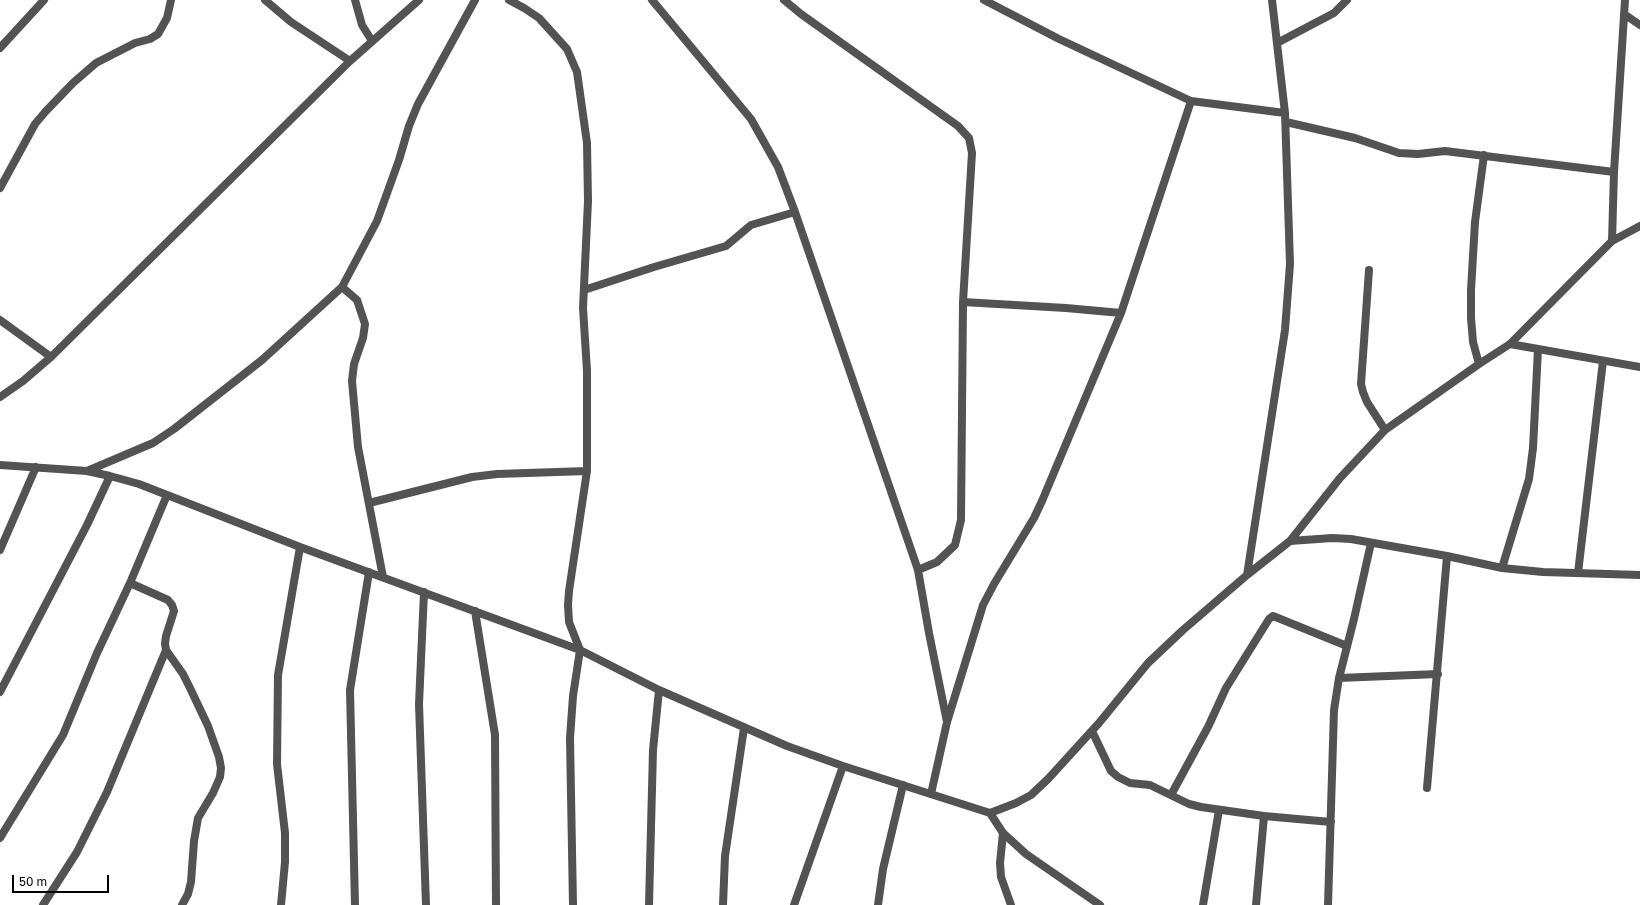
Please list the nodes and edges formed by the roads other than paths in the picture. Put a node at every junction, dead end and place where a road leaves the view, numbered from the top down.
1 (44, 0) edge
2 (172, 0) edge
3 (264, 0) edge
4 (355, 0) edge
5 (419, 0) edge
6 (475, 0) edge
7 (509, 0) edge
8 (652, 0) edge
9 (784, 0) edge
10 (984, 0) edge
11 (1272, 0) edge
12 (1346, 0) edge
13 (1625, 0) edge
14 (1624, 14) junction
15 (1640, 25) edge
16 (372, 41) junction
17 (1278, 43) junction
18 (0, 48) edge
19 (350, 61) junction
20 (1191, 101) junction
21 (1286, 113) junction
22 (1286, 122) junction
23 (1484, 155) junction
24 (1614, 172) junction
25 (0, 188) edge
26 (795, 212) junction
27 (1640, 226) edge
28 (1612, 241) junction
29 (1368, 270) dead end
30 (342, 287) junction
31 (584, 290) junction
32 (963, 302) junction
33 (1120, 314) junction
34 (0, 320) edge
35 (1510, 344) junction
36 (1538, 349) junction
37 (51, 357) junction
38 (1603, 361) junction
39 (1479, 364) junction
40 (1640, 368) edge
41 (0, 397) edge
42 (1385, 430) junction
43 (0, 465) edge
44 (36, 467) junction
45 (86, 471) junction
46 (587, 471) junction
47 (110, 476) junction
48 (167, 495) junction
49 (369, 503) junction
50 (1290, 541) junction
51 (1371, 543) junction
52 (300, 547) junction
53 (0, 550) edge
54 (1447, 556) junction
55 (1502, 568) junction
56 (918, 570) junction
57 (369, 572) junction
58 (1578, 573) junction
59 (1247, 575) junction
60 (1640, 575) edge
61 (383, 577) junction
62 (130, 583) junction
63 (424, 592) junction
64 (475, 611) junction
65 (1347, 646) junction
66 (166, 650) junction
67 (580, 650) junction
68 (1438, 674) junction
69 (1338, 678) junction
70 (659, 690) junction
71 (0, 692) edge
72 (947, 722) junction
73 (744, 728) junction
74 (1092, 731) junction
75 (843, 766) junction
76 (904, 785) junction
77 (1427, 788) dead end
78 (931, 794) junction
79 (1171, 795) junction
80 (1219, 810) junction
81 (990, 813) junction
82 (1264, 816) junction
83 (1331, 822) junction
84 (1003, 833) junction
85 (0, 838) edge
86 (43, 905) edge
87 (182, 905) edge
88 (281, 905) edge
89 (355, 905) edge
90 (426, 905) edge
91 (496, 905) edge
92 (573, 905) edge
93 (649, 905) edge
94 (723, 905) edge
95 (794, 905) edge
96 (878, 905) edge
97 (1011, 905) edge
98 (1100, 905) edge
99 (1203, 905) edge
100 (1256, 905) edge
101 (1328, 905) edge

1 - 18 street
2 - 25 street
3 - 19 street
4 - 16 street
5 - 16 street
6 - 30 street
7 - 31 street
8 - 26 street
9 - 32 street
10 - 20 street
11 - 17 street
12 - 17 street
13 - 14 street
14 - 15 street
14 - 24 street
16 - 19 street
17 - 21 street
19 - 37 street
20 - 21 street
20 - 33 street
21 - 22 street
22 - 23 street
22 - 59 street
23 - 24 street
23 - 39 street
24 - 28 street
26 - 31 street
26 - 56 street
27 - 28 street
28 - 35 street
29 - 42 street
30 - 45 street
30 - 49 street
31 - 46 street
32 - 33 street
32 - 56 street
33 - 72 street
34 - 37 street
35 - 36 street
35 - 39 street
36 - 38 street
36 - 55 street
37 - 41 street
38 - 40 street
38 - 58 street
39 - 42 street
42 - 50 street
43 - 44 street
44 - 45 street
44 - 53 street
45 - 47 street
46 - 49 street
46 - 67 street
47 - 48 street
47 - 71 street
48 - 52 street
48 - 62 street
49 - 61 street
50 - 51 street
50 - 59 street
51 - 54 street
51 - 65 street
52 - 57 street
52 - 88 street
54 - 55 street
54 - 68 street
55 - 58 street
56 - 72 street
57 - 61 street
57 - 89 street
58 - 60 street
59 - 74 street
61 - 63 street
62 - 66 street
62 - 85 street
63 - 64 street
63 - 90 street
64 - 67 street
64 - 91 street
65 - 69 street
65 - 79 street
66 - 86 street
66 - 87 street
67 - 70 street
67 - 92 street
68 - 69 street
68 - 77 street
69 - 83 street
70 - 73 street
70 - 93 street
72 - 78 street
73 - 75 street
73 - 94 street
74 - 79 street
74 - 81 street
75 - 76 street
75 - 95 street
76 - 78 street
76 - 96 street
78 - 81 street
79 - 80 street
80 - 82 street
80 - 99 street
81 - 84 street
82 - 83 street
82 - 100 street
83 - 101 street
84 - 97 street
84 - 98 street

